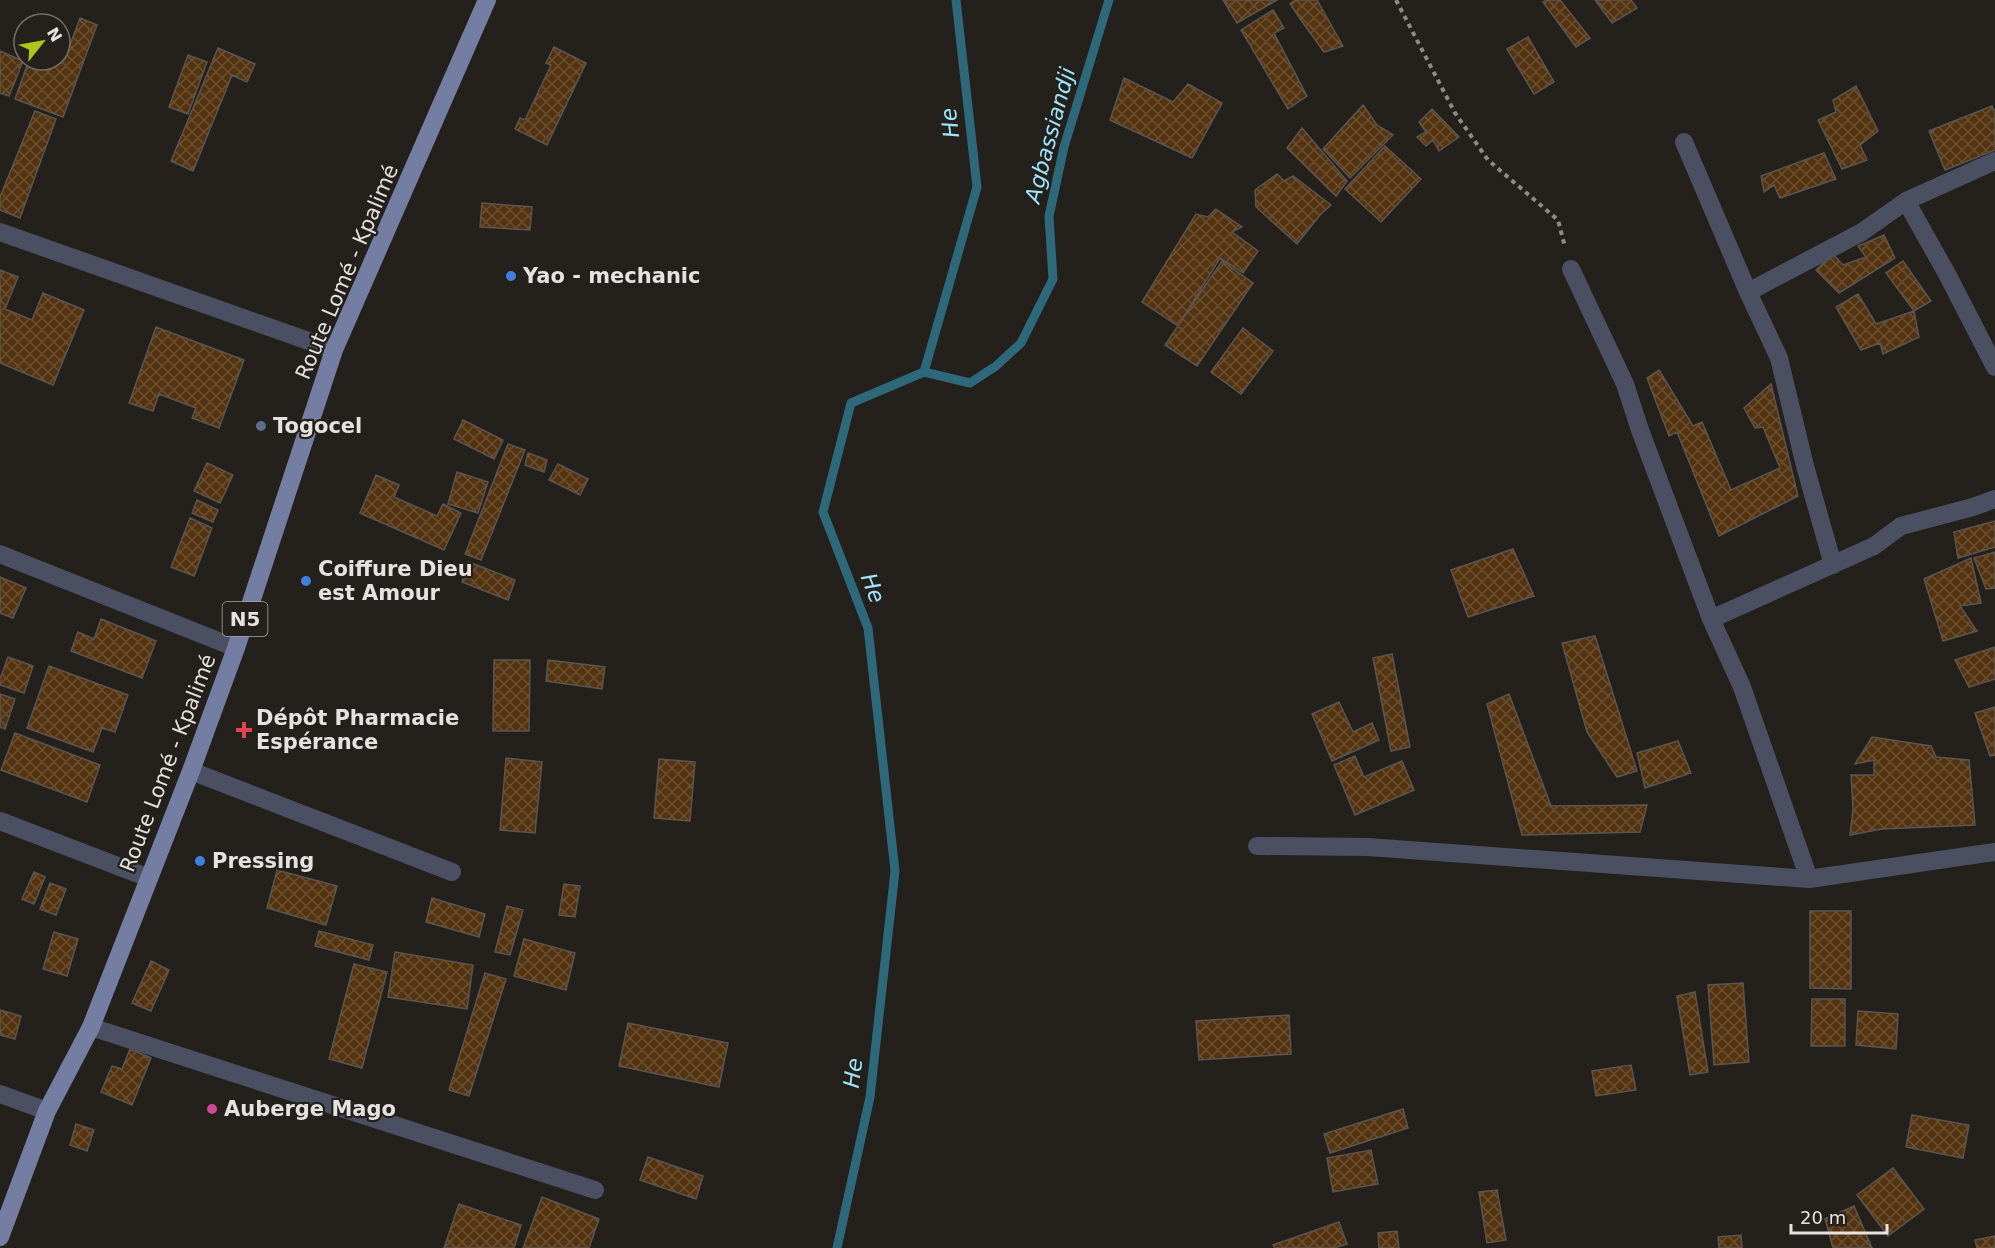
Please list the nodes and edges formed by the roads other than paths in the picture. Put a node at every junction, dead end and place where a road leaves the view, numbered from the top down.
1 (487, 0) edge
2 (1684, 142) dead end
3 (1995, 161) edge
4 (1906, 201) junction
5 (0, 232) edge
6 (1571, 269) road end
7 (1748, 292) junction
8 (334, 350) junction
9 (1995, 367) edge
10 (1995, 499) edge
11 (0, 554) edge
12 (1833, 565) junction
13 (1711, 619) junction
14 (236, 648) junction
15 (191, 771) junction
16 (0, 821) edge
17 (1257, 846) dead end
18 (1995, 852) edge
19 (453, 873) dead end
20 (149, 878) junction
21 (1809, 879) junction
22 (91, 1027) junction
23 (0, 1094) edge
24 (47, 1111) junction
25 (595, 1190) dead end
26 (0, 1236) edge

1 - 8 main road, Route Lomé - Kpalimé / N5
2 - 7 street
3 - 4 street
4 - 7 street
4 - 9 street
5 - 8 street
6 - 13 street
7 - 12 street
8 - 14 main road, Route Lomé - Kpalimé / N5
10 - 12 street
11 - 14 street
12 - 13 street
13 - 21 street
14 - 15 main road, Route Lomé - Kpalimé / N5
15 - 19 street
15 - 20 main road, Route Lomé - Kpalimé / N5
16 - 20 street
17 - 21 street
18 - 21 street
20 - 22 main road, Route Lomé - Kpalimé / N5
22 - 24 main road, Route Lomé - Kpalimé / N5
22 - 25 street
23 - 24 street
24 - 26 main road, Route Lomé - Kpalimé / N5

